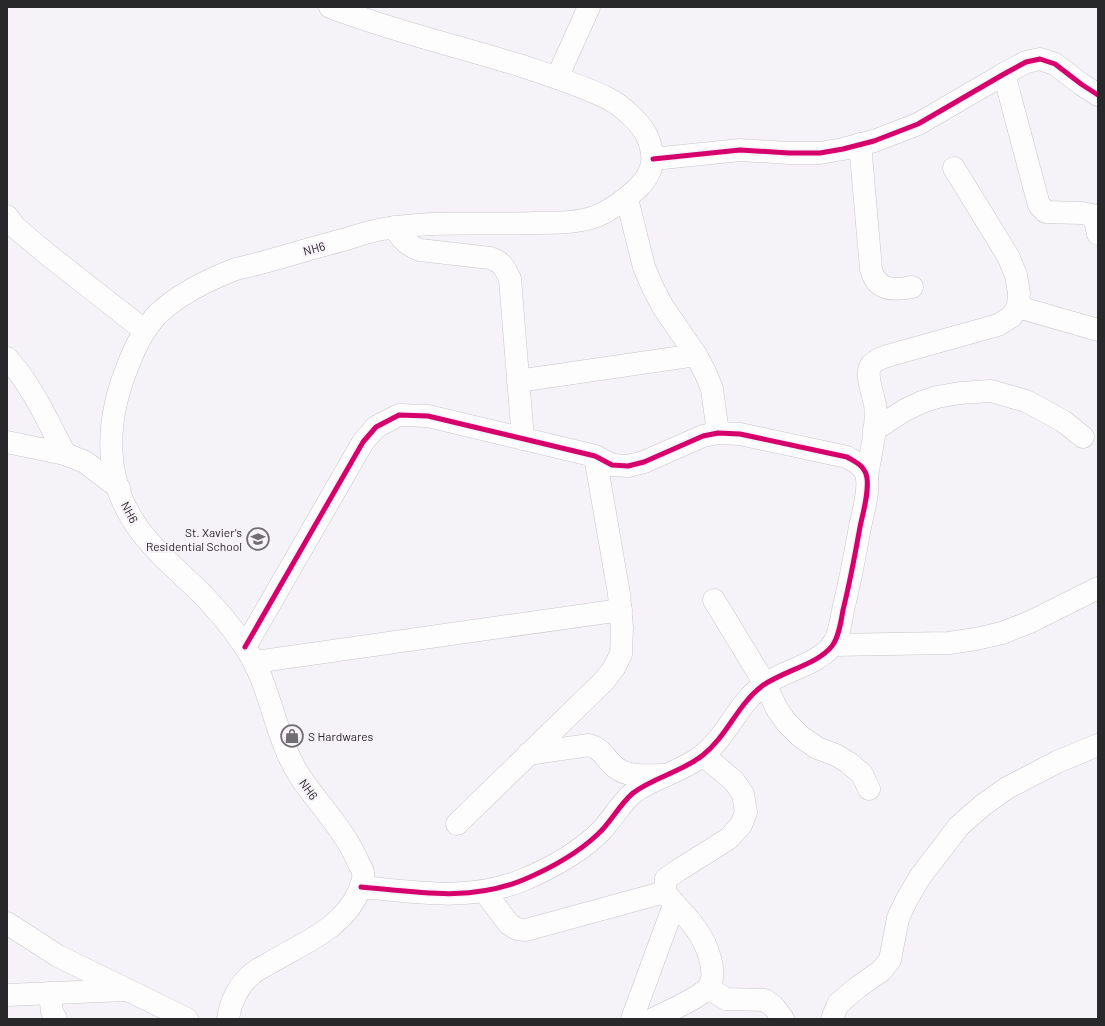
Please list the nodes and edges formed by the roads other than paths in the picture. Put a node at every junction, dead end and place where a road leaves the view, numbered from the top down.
1 (330, 7) edge
2 (589, 7) edge
3 (1004, 74) junction
4 (557, 78) junction
5 (1098, 95) edge
6 (860, 144) junction
7 (653, 159) junction
8 (954, 168) dead end
9 (626, 199) junction
10 (7, 216) edge
11 (394, 227) junction
12 (1098, 234) edge
13 (912, 287) dead end
14 (1018, 307) junction
15 (144, 330) junction
16 (1098, 330) edge
17 (696, 355) junction
18 (7, 358) edge
19 (518, 381) junction
20 (874, 430) junction
21 (718, 433) junction
22 (1083, 437) dead end
23 (523, 439) junction
24 (7, 442) edge
25 (66, 454) junction
26 (595, 456) junction
27 (867, 478) junction
28 (119, 488) junction
29 (1098, 588) edge
30 (714, 600) dead end
31 (621, 610) junction
32 (832, 645) junction
33 (250, 654) junction
34 (765, 684) junction
35 (1098, 745) edge
36 (528, 754) junction
37 (704, 755) junction
38 (665, 775) junction
39 (869, 789) dead end
40 (457, 824) dead end
41 (361, 887) junction
42 (484, 891) junction
43 (669, 898) junction
44 (7, 923) edge
45 (708, 988) junction
46 (127, 990) junction
47 (50, 993) junction
48 (7, 995) edge
49 (56, 1019) edge
50 (187, 1019) edge
51 (228, 1019) edge
52 (632, 1019) edge
53 (653, 1019) edge
54 (783, 1019) edge
55 (832, 1019) edge

1 - 4 main road
2 - 4 main road
3 - 5 main road
3 - 6 main road
3 - 12 main road
4 - 7 main road
6 - 7 main road
6 - 13 main road
7 - 9 main road, NH6
8 - 14 main road
9 - 11 main road, NH6 / NH6
9 - 17 main road
10 - 15 main road
11 - 15 main road, NH6 / NH6
11 - 19 main road
14 - 16 main road
14 - 20 main road
15 - 28 main road, NH6 / NH6
17 - 19 main road
17 - 21 main road
18 - 25 main road
19 - 23 main road
20 - 22 main road
20 - 27 main road
21 - 26 main road
21 - 27 main road
23 - 26 main road
23 - 33 main road
24 - 25 main road
25 - 28 main road
26 - 31 main road
27 - 32 main road
28 - 33 main road, NH6 / NH6
29 - 32 main road
30 - 34 main road
31 - 33 main road
31 - 36 main road
32 - 34 main road
33 - 41 main road, NH6 / NH6
34 - 37 main road
34 - 39 main road
35 - 55 main road
36 - 38 main road
36 - 40 main road
37 - 38 main road
37 - 43 main road
38 - 42 main road
41 - 42 main road
41 - 51 main road, NH6 / NH6
42 - 43 main road
43 - 45 main road
43 - 52 main road
44 - 46 main road
45 - 53 main road
45 - 54 main road
46 - 47 main road
46 - 50 main road
47 - 48 main road
47 - 49 main road

